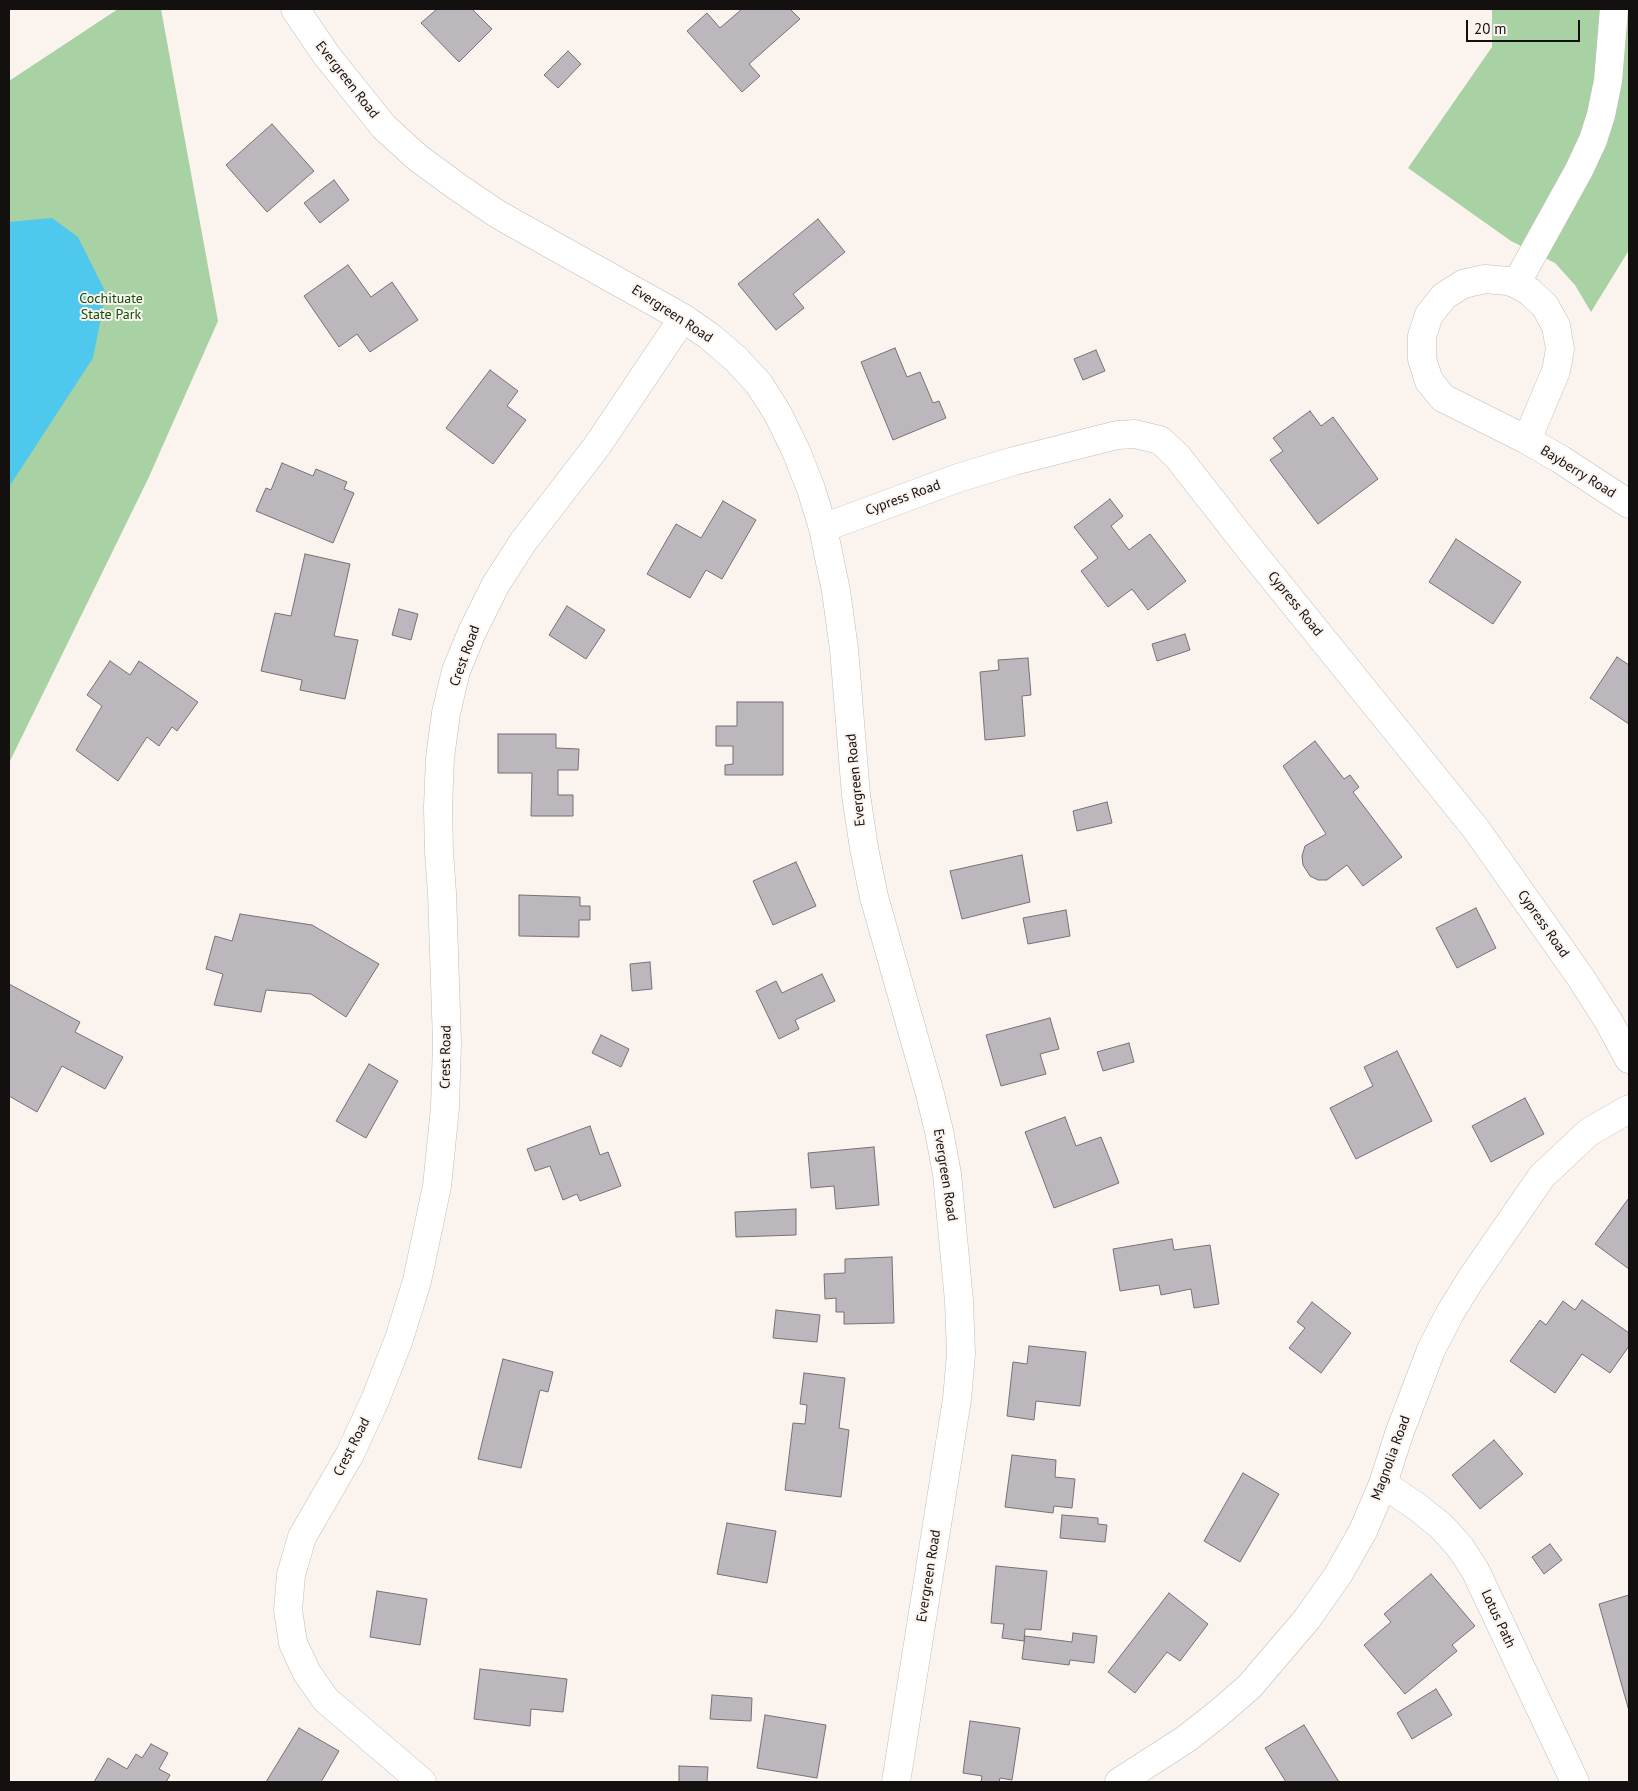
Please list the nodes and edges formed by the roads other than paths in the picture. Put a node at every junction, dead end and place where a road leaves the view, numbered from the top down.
1 (295, 9) edge
2 (1614, 9) edge
3 (1516, 284) junction
4 (683, 318) junction
5 (1527, 440) junction
6 (1629, 504) edge
7 (823, 528) junction
8 (1629, 1059) edge
9 (1629, 1109) edge
10 (1383, 1484) junction
11 (422, 1782) edge
12 (896, 1782) edge
13 (1119, 1782) edge
14 (1575, 1782) edge

1 - 4 street, Evergreen Road
2 - 3 street
3 - 5 street, Bayberry Road
3 - 5 street, Bayberry Road
4 - 7 street, Evergreen Road
4 - 11 street, Crest Road
5 - 6 street, Bayberry Road
7 - 8 street, Cypress Road
7 - 12 street, Evergreen Road
9 - 10 street, Magnolia Road
10 - 13 street, Magnolia Road
10 - 14 street, Lotus Path

